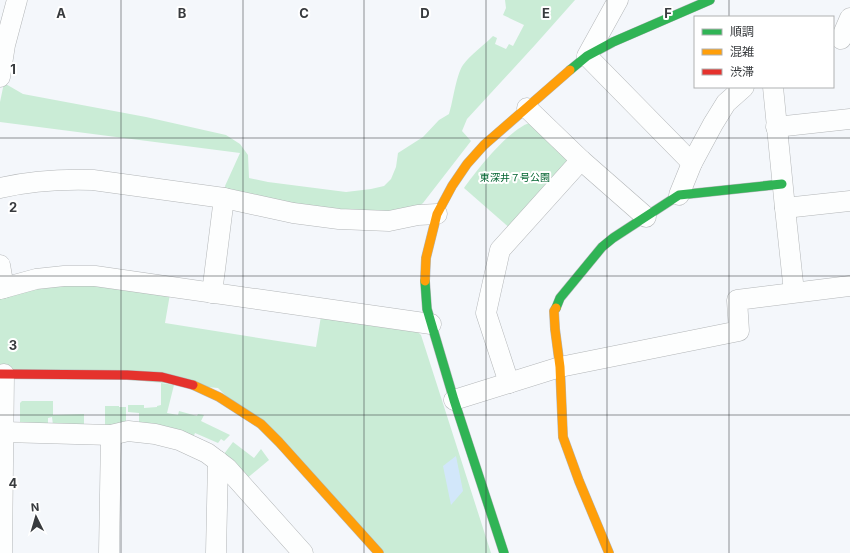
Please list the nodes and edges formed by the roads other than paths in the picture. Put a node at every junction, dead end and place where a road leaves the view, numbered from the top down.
1 (17, 0) edge
2 (618, 0) edge
3 (710, 0) edge
4 (850, 18) edge
5 (841, 40) edge
6 (587, 56) junction
7 (0, 77) edge
8 (743, 88) edge
9 (773, 88) edge
10 (527, 108) junction
11 (850, 119) edge
12 (776, 127) junction
13 (581, 160) junction
14 (692, 163) junction
15 (782, 184) junction
16 (0, 188) edge
17 (680, 195) junction
18 (224, 198) junction
19 (850, 202) edge
20 (785, 208) junction
21 (437, 214) junction
22 (646, 217) junction
23 (0, 265) edge
24 (850, 286) edge
25 (2, 289) edge
26 (794, 292) junction
27 (212, 293) junction
28 (431, 324) junction
29 (560, 367) junction
30 (2, 374) edge
31 (509, 383) junction
32 (454, 400) junction
33 (4, 432) junction
34 (111, 435) junction
35 (218, 461) junction
36 (2, 477) edge
37 (2, 553) edge
38 (109, 553) edge
39 (216, 553) edge
40 (303, 553) edge
41 (379, 553) edge
42 (504, 553) edge
43 (609, 553) edge

1 - 7 street
2 - 6 street
3 - 6 street
4 - 5 street
6 - 10 street
6 - 14 street
8 - 14 street
9 - 12 street
10 - 13 street
10 - 21 street
11 - 12 street
12 - 15 street
13 - 22 street
13 - 31 street
14 - 17 street
15 - 17 street
15 - 20 street
16 - 18 street
17 - 22 street
18 - 21 street
18 - 27 street
19 - 20 street
20 - 26 street
21 - 28 street
22 - 29 street
23 - 25 street
24 - 26 street
25 - 27 street
26 - 29 street
27 - 28 street
28 - 32 street
29 - 31 street
29 - 43 street
30 - 33 street
30 - 41 street
31 - 32 street
32 - 42 street
33 - 34 street
33 - 36 street
34 - 35 street
34 - 38 street
35 - 39 street
35 - 40 street
36 - 37 street

